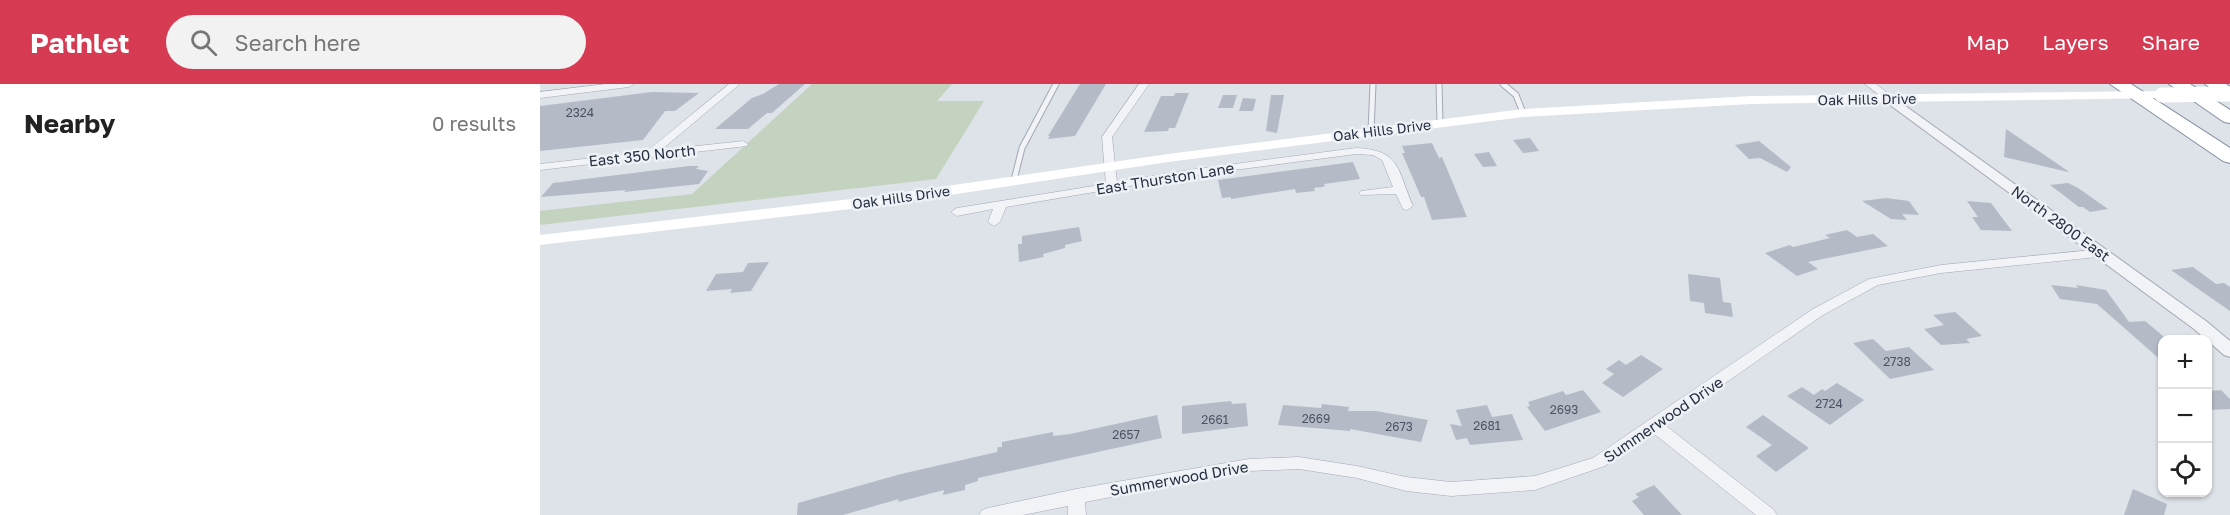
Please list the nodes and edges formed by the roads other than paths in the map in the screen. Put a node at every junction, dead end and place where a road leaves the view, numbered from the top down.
1 (629, 84) edge
2 (735, 84) edge
3 (1056, 84) edge
4 (1144, 84) edge
5 (1373, 84) edge
6 (1439, 84) edge
7 (1503, 84) edge
8 (1870, 84) edge
9 (2120, 84) edge
10 (2178, 84) edge
11 (2214, 84) edge
12 (2230, 94) edge
13 (540, 95) edge
14 (2137, 96) junction
15 (1890, 99) junction
16 (1523, 113) junction
17 (2230, 117) edge
18 (1440, 123) junction
19 (1371, 131) junction
20 (743, 144) dead end
21 (651, 154) junction
22 (2230, 157) edge
23 (1109, 166) junction
24 (540, 167) edge
25 (1014, 180) junction
26 (1112, 186) junction
27 (1400, 190) junction
28 (1365, 193) dead end
29 (1001, 205) junction
30 (1407, 206) dead end
31 (957, 212) dead end
32 (994, 222) dead end
33 (540, 240) edge
34 (2103, 253) junction
35 (2230, 351) edge
36 (1654, 425) junction
37 (1076, 496) junction
38 (988, 515) edge
39 (1077, 515) edge
40 (1768, 515) edge

1 - 13 street
2 - 21 street
3 - 25 lane
4 - 23 street
5 - 19 lane
6 - 18 lane
7 - 16 lane
8 - 15 street
9 - 14 highway
10 - 17 highway
11 - 12 highway
12 - 14 main road, Oak Hills Drive, bridge
14 - 15 main road, Oak Hills Drive
14 - 22 highway
15 - 16 main road, Oak Hills Drive
15 - 34 street, North 2800 East
16 - 18 main road, Oak Hills Drive
18 - 19 main road, Oak Hills Drive
19 - 23 main road, Oak Hills Drive
20 - 21 street, East 350 North
21 - 24 street, East 350 North
23 - 25 main road, Oak Hills Drive
23 - 26 street
25 - 33 main road, Oak Hills Drive
26 - 27 street, East Thurston Lane
26 - 29 street, East Thurston Lane
27 - 28 street
27 - 30 street
29 - 31 street, East Thurston Lane
29 - 32 street
34 - 35 street, North 2800 East
34 - 36 street, Summerwood Drive
36 - 37 street, Summerwood Drive
36 - 40 street
37 - 38 street, Summerwood Drive
37 - 39 street

